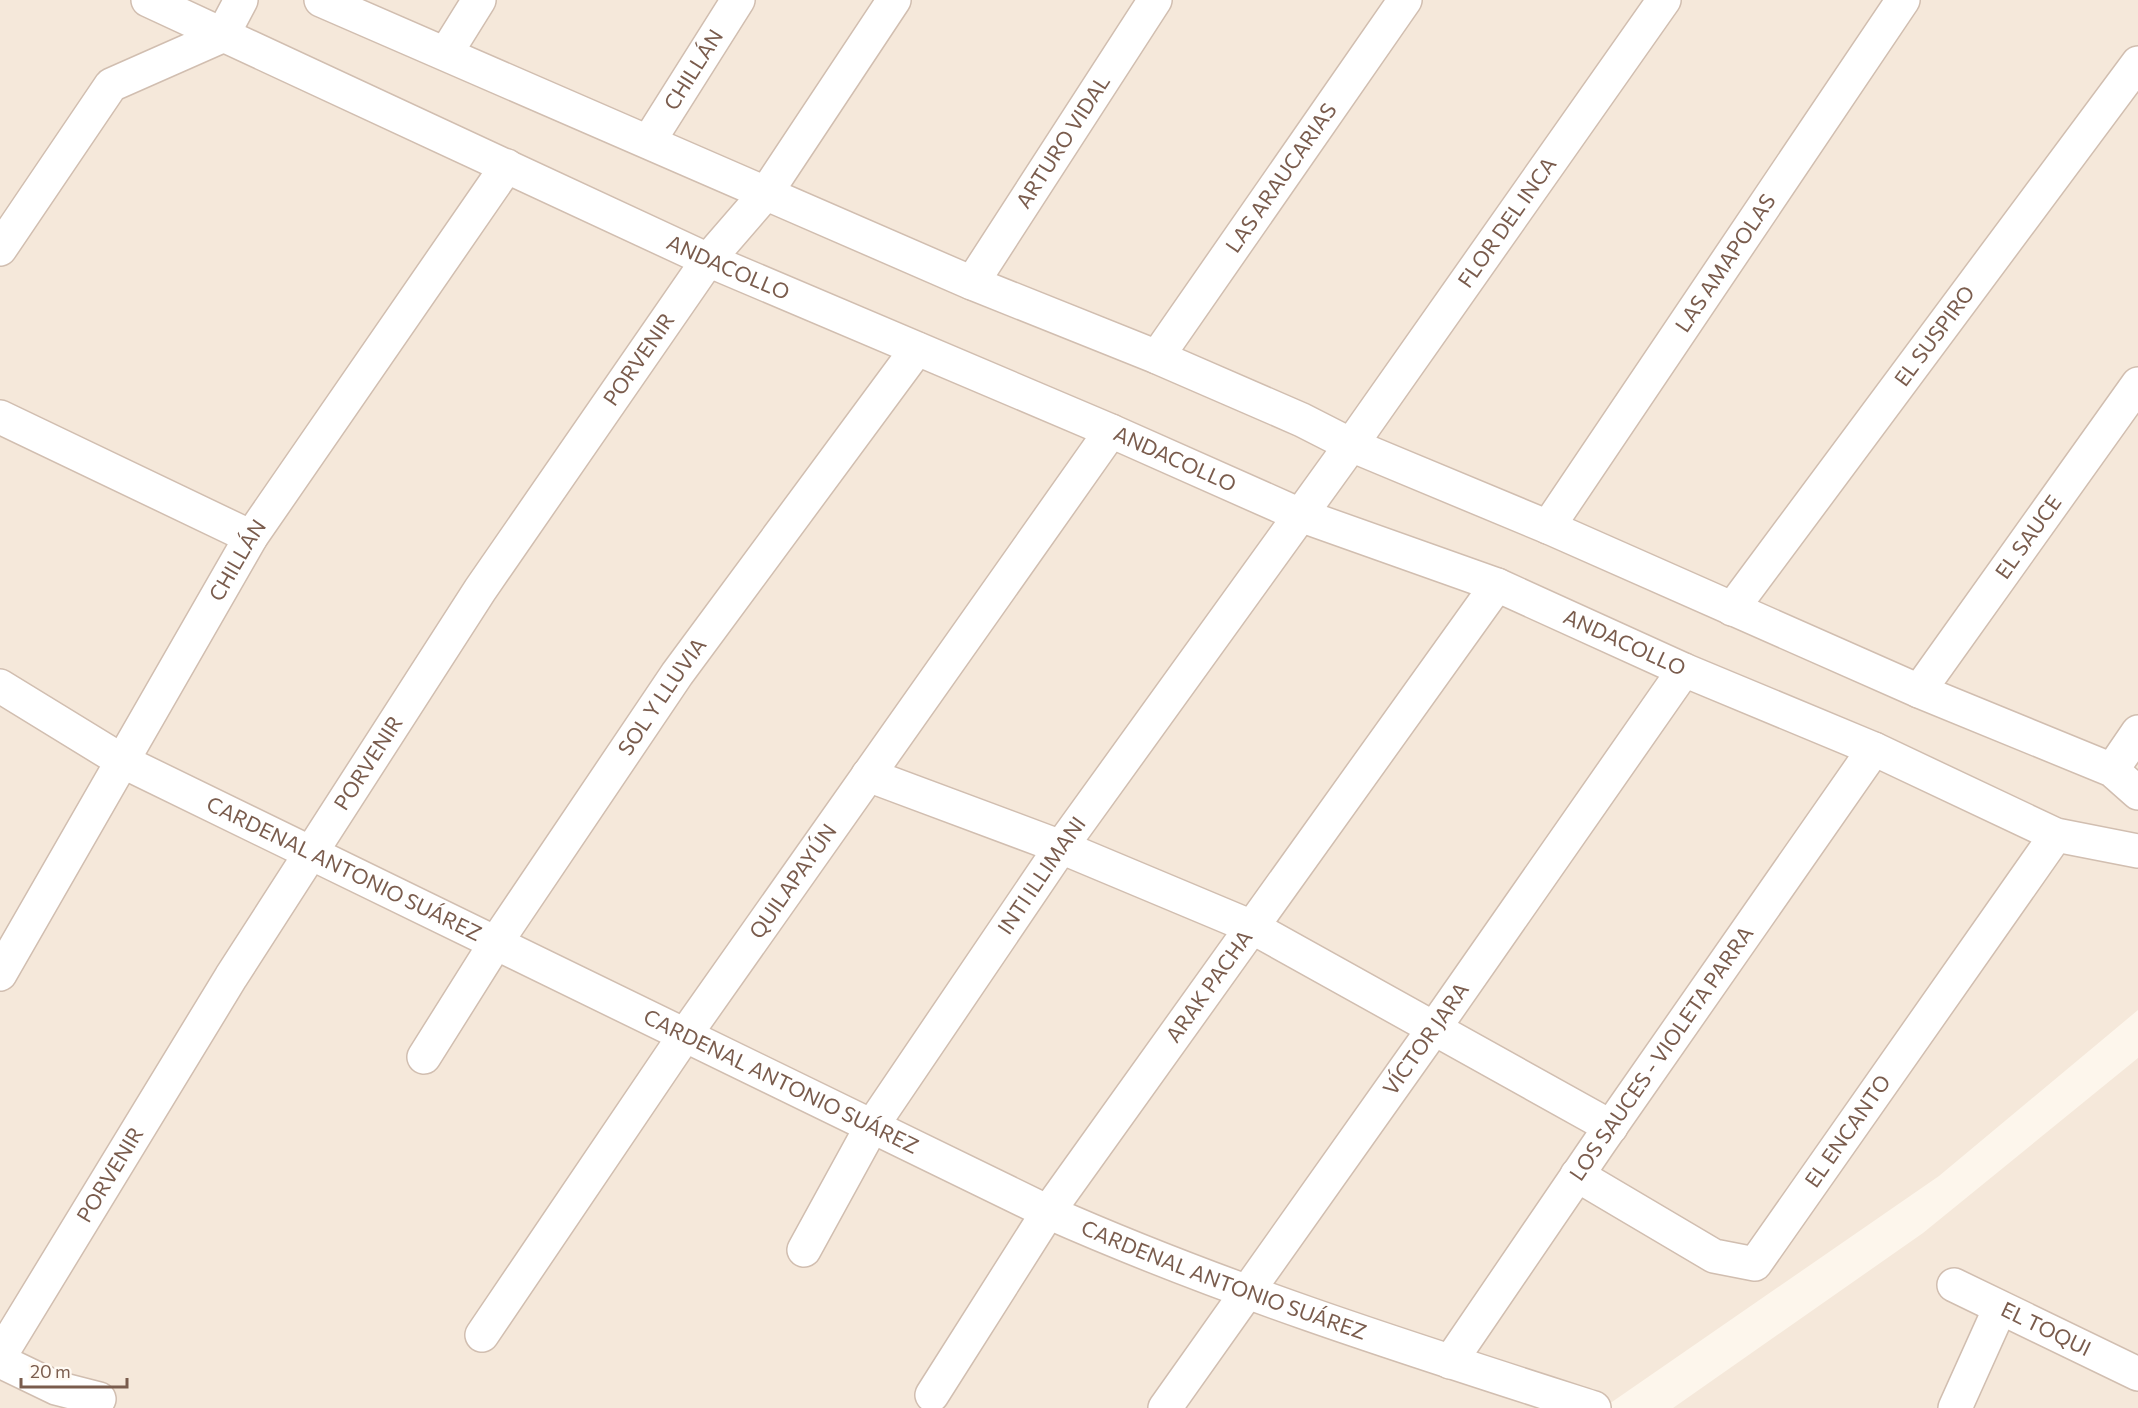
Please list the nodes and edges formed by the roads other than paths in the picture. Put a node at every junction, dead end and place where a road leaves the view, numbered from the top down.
1 (148, 0) edge
2 (242, 0) edge
3 (321, 0) edge
4 (479, 0) edge
5 (738, 0) edge
6 (894, 0) edge
7 (1155, 0) edge
8 (1406, 0) edge
9 (1664, 0) edge
10 (1903, 0) edge
11 (222, 36) junction
12 (446, 53) junction
13 (2138, 63) edge
14 (649, 141) junction
15 (507, 166) junction
16 (766, 194) junction
17 (0, 249) edge
18 (708, 260) junction
19 (972, 283) junction
20 (917, 350) junction
21 (1158, 357) junction
22 (2138, 384) edge
23 (0, 417) edge
24 (1111, 431) junction
25 (1351, 445) junction
26 (1300, 514) junction
27 (1548, 527) junction
28 (251, 537) junction
29 (1497, 585) junction
30 (1732, 609) junction
31 (1684, 669) junction
32 (0, 686) edge
33 (1919, 691) junction
34 (2138, 732) edge
35 (1874, 749) junction
36 (124, 762) junction
37 (2112, 770) junction
38 (868, 775) junction
39 (2138, 793) edge
40 (2056, 835) junction
41 (1061, 847) junction
42 (2138, 851) edge
43 (310, 854) junction
44 (1252, 927) junction
45 (11, 933) edge
46 (495, 944) junction
47 (0, 974) edge
48 (1435, 1028) junction
49 (685, 1035) junction
50 (424, 1057) dead end
51 (872, 1126) junction
52 (1611, 1127) junction
53 (1577, 1175) junction
54 (1048, 1212) junction
55 (804, 1250) dead end
56 (1954, 1286) dead end
57 (1246, 1290) junction
58 (2000, 1308) junction
59 (482, 1335) dead end
60 (0, 1356) edge
61 (0, 1361) edge
62 (1450, 1362) junction
63 (2138, 1374) edge
64 (932, 1395) dead end
65 (99, 1399) dead end
66 (1165, 1408) edge
67 (1594, 1408) edge
68 (1955, 1408) edge

1 - 11 street, ANDACOLLO
2 - 11 street
3 - 12 street
4 - 12 street
5 - 14 street, CHILLÁN
6 - 16 street, PORVENIR
7 - 19 street, ARTURO VIDAL
8 - 21 street, LAS ARAUCARIAS
9 - 25 street, FLOR DEL INCA
10 - 27 street, LAS AMAPOLAS
11 - 15 street, ANDACOLLO
11 - 17 street
12 - 14 street
13 - 30 street, EL SUSPIRO
14 - 16 street
15 - 18 street, ANDACOLLO
15 - 28 street, CHILLÁN
16 - 18 street, PORVENIR
16 - 19 street
18 - 20 street, ANDACOLLO
18 - 43 street, PORVENIR
19 - 21 street
20 - 24 street, ANDACOLLO
20 - 46 street, SOL Y LLUVIA
21 - 25 street
22 - 33 street, EL SAUCE
23 - 28 street
24 - 26 street, ANDACOLLO
24 - 38 street, QUILAPAYÚN
25 - 26 street, FLOR DEL INCA
25 - 27 street
26 - 29 street, ANDACOLLO
26 - 41 street, INTI ILLIMANI
27 - 30 street
28 - 36 street, CHILLÁN
29 - 31 street, ANDACOLLO
29 - 44 street, ARAK PACHA
30 - 33 street
31 - 35 street, ANDACOLLO
31 - 48 street, VÍCTOR JARA
32 - 36 street, CARDENAL ANTONIO SUÁREZ
33 - 37 street
34 - 37 street
35 - 40 street, ANDACOLLO
35 - 52 street, LOS SAUCES - VIOLETA PARRA
36 - 43 street, CARDENAL ANTONIO SUÁREZ
36 - 45 street, CHILLÁN
37 - 39 street
38 - 41 street
38 - 49 street, QUILAPAYÚN
40 - 42 street, ANDACOLLO
40 - 53 street, EL ENCANTO
41 - 44 street
41 - 51 street, INTI ILLIMANI
43 - 46 street, CARDENAL ANTONIO SUÁREZ
43 - 60 street, PORVENIR
44 - 48 street
44 - 54 street, ARAK PACHA
45 - 47 street, CHILLÁN
46 - 49 street, CARDENAL ANTONIO SUÁREZ
46 - 50 street, SOL Y LLUVIA
48 - 52 street
48 - 57 street, VÍCTOR JARA
49 - 51 street, CARDENAL ANTONIO SUÁREZ
49 - 59 street, QUILAPAYÚN
51 - 54 street, CARDENAL ANTONIO SUÁREZ
51 - 55 street, INTI ILLIMANI
52 - 53 street, LOS SAUCES - VIOLETA PARRA
53 - 62 street, LOS SAUCES - VIOLETA PARRA
54 - 57 street, CARDENAL ANTONIO SUÁREZ
54 - 64 street, ARAK PACHA
56 - 58 street, EL TOQUI
57 - 62 street, CARDENAL ANTONIO SUÁREZ
57 - 66 street, VÍCTOR JARA
58 - 63 street, EL TOQUI
58 - 68 street
61 - 65 street
62 - 67 street, CARDENAL ANTONIO SUÁREZ

